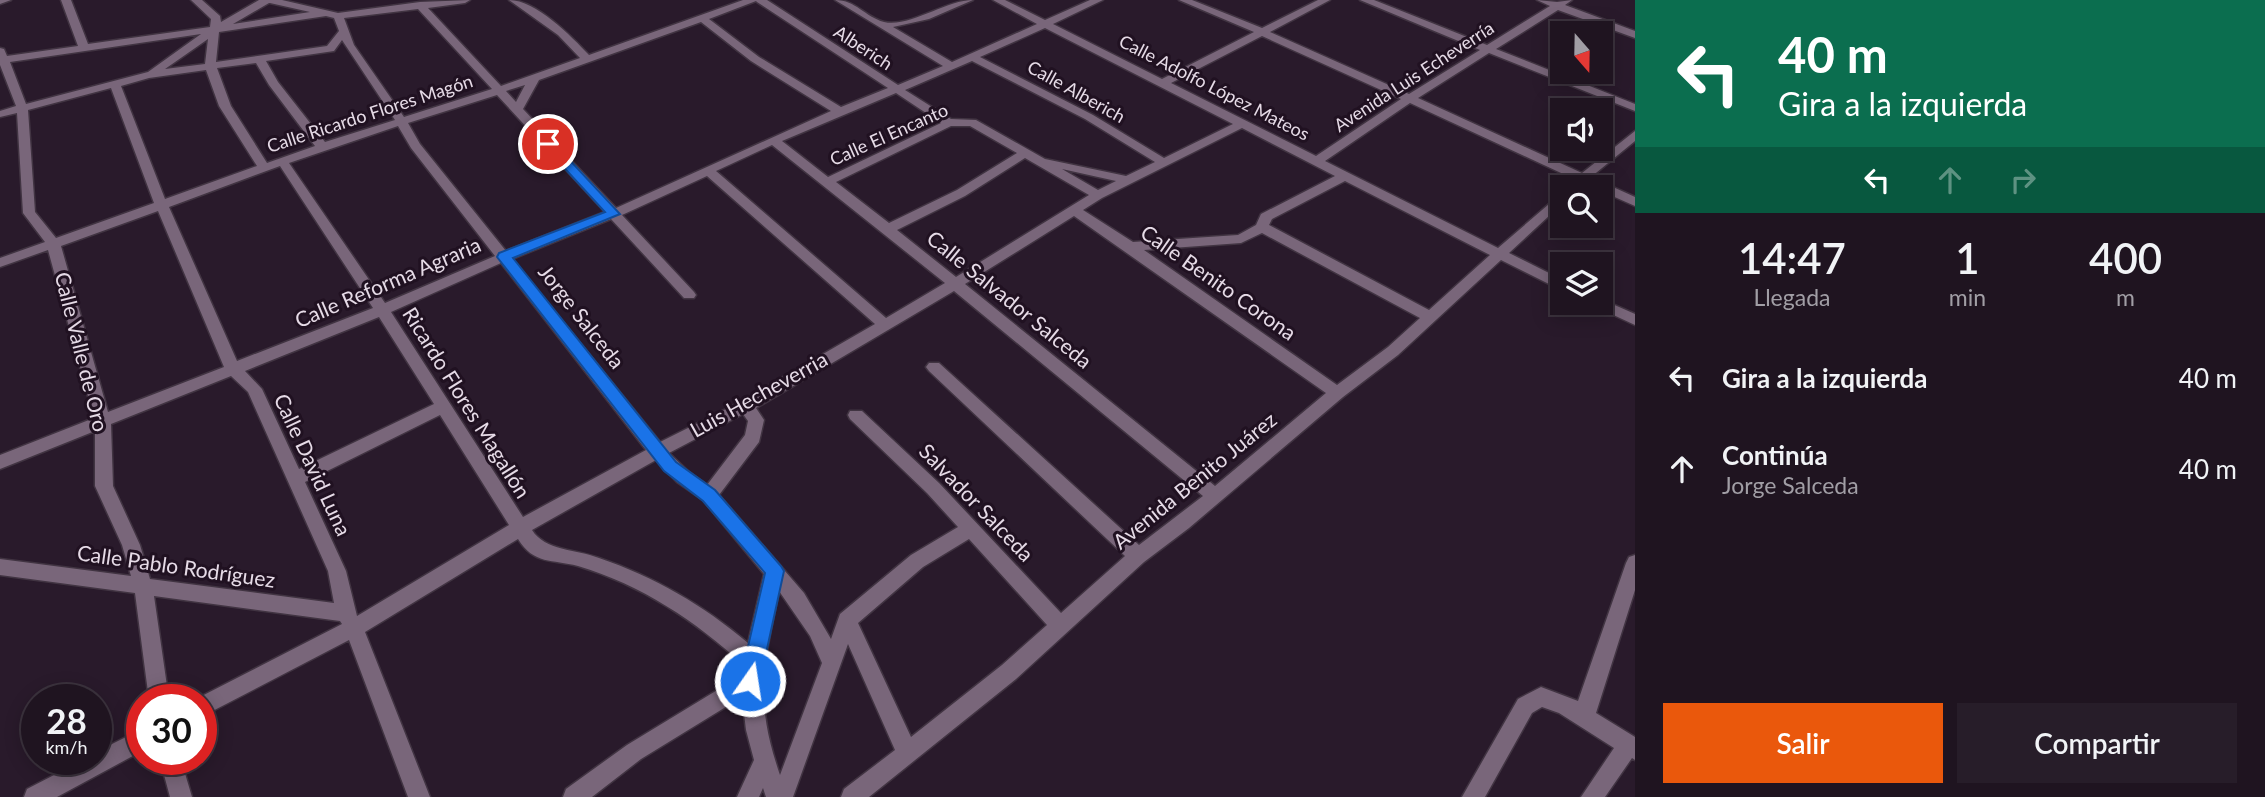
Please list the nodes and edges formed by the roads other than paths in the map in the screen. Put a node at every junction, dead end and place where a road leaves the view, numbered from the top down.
1 (6, 0) edge
2 (66, 0) edge
3 (196, 0) edge
4 (268, 0) edge
5 (408, 0) edge
6 (464, 0) edge
7 (514, 0) edge
8 (752, 0) edge
9 (760, 0) edge
10 (840, 0) edge
11 (968, 0) edge
12 (998, 0) edge
13 (1098, 0) edge
14 (1184, 0) edge
15 (1325, 0) edge
16 (1365, 0) edge
17 (1542, 0) edge
18 (0, 1) edge
19 (1558, 2) edge
20 (420, 5) junction
21 (386, 10) junction
22 (332, 15) junction
23 (701, 17) junction
24 (881, 24) junction
25 (1044, 24) junction
26 (1635, 28) edge
27 (215, 29) junction
28 (343, 32) junction
29 (1262, 33) junction
30 (1635, 35) edge
31 (84, 48) junction
32 (1488, 49) junction
33 (1, 55) edge
34 (971, 56) junction
35 (586, 58) junction
36 (260, 60) junction
37 (211, 66) junction
38 (951, 66) junction
39 (149, 75) junction
40 (535, 77) junction
41 (1164, 82) junction
42 (114, 83) junction
43 (500, 90) junction
44 (895, 90) junction
45 (1408, 99) junction
46 (22, 108) junction
47 (1635, 108) edge
48 (517, 109) junction
49 (839, 111) junction
50 (0, 114) edge
51 (402, 121) junction
52 (949, 123) junction
53 (1244, 123) junction
54 (1635, 135) edge
55 (773, 141) junction
56 (322, 147) junction
57 (1025, 153) junction
58 (282, 161) junction
59 (1317, 161) junction
60 (1041, 162) junction
61 (1163, 162) junction
62 (264, 167) junction
63 (709, 171) junction
64 (1346, 175) junction
65 (1561, 175) edge
66 (1587, 175) edge
67 (1127, 180) junction
68 (829, 181) junction
69 (1098, 195) junction
70 (1613, 195) edge
71 (1635, 202) edge
72 (161, 204) junction
73 (1550, 208) edge
74 (1074, 210) junction
75 (613, 214) junction
76 (1262, 227) junction
77 (888, 229) junction
78 (53, 243) junction
79 (1130, 247) junction
80 (1499, 256) junction
81 (504, 257) junction
82 (0, 262) edge
83 (1550, 280) edge
84 (955, 284) junction
85 (689, 295) dead end
86 (382, 310) junction
87 (1613, 310) edge
88 (1431, 317) junction
89 (1635, 320) edge
90 (884, 325) junction
91 (934, 367) dead end
92 (233, 369) junction
93 (1337, 393) junction
94 (444, 406) junction
95 (746, 406) junction
96 (856, 415) dead end
97 (103, 422) junction
98 (657, 451) junction
99 (0, 462) edge
100 (294, 479) junction
101 (709, 495) junction
102 (1215, 496) junction
103 (520, 528) junction
104 (969, 530) junction
105 (1138, 556) junction
106 (1635, 563) edge
107 (0, 567) edge
108 (774, 571) junction
109 (143, 586) junction
110 (350, 620) junction
111 (847, 620) junction
112 (1060, 625) junction
113 (832, 663) junction
114 (752, 671) junction
115 (157, 684) edge
116 (217, 699) edge
117 (1585, 717) junction
118 (1632, 747) edge
119 (126, 748) edge
120 (907, 753) junction
121 (765, 759) junction
122 (175, 775) edge
123 (35, 797) edge
124 (181, 797) edge
125 (419, 797) edge
126 (575, 797) edge
127 (748, 797) edge
128 (779, 797) edge
129 (852, 797) edge
130 (1473, 797) edge
131 (1592, 797) edge

1 - 18 street
2 - 31 street
3 - 27 street
4 - 22 street
4 - 27 street
5 - 21 street
6 - 20 street
7 - 35 street
8 - 23 street, Calle Ricardo Flores Magón
9 - 44 street, Alberich
10 - 24 street
11 - 24 street
12 - 25 street, Calle Adolfo López Mateos
13 - 25 street, Calle Reforma Agraria
14 - 29 street
15 - 29 street
16 - 32 street
17 - 19 street
19 - 26 street
19 - 30 street
19 - 32 street, Avenida Luis Echeverría
20 - 21 street
20 - 43 street
21 - 22 street
22 - 27 street
22 - 28 street, Jorge Salceda
23 - 35 street, Calle Ricardo Flores Magón
23 - 49 street
24 - 38 street
25 - 34 street, Calle Reforma Agraria
25 - 41 street, Calle Adolfo López Mateos
27 - 31 street
27 - 37 street
27 - 39 street
28 - 36 street
28 - 51 street, Jorge Salceda
29 - 41 street
29 - 45 street
31 - 33 street
32 - 45 street, Avenida Luis Echeverría
32 - 47 street
33 - 46 street, Calle Valle de Oro
34 - 38 street, Calle Reforma Agraria
34 - 61 street, Calle Alberich
35 - 40 street, Calle Ricardo Flores Magón
36 - 37 street
36 - 56 street
37 - 39 street
37 - 62 street
38 - 44 street, Calle Reforma Agraria
39 - 42 street
40 - 43 street, Calle Ricardo Flores Magón
40 - 48 street
41 - 53 street, Calle Adolfo López Mateos
42 - 46 street
42 - 72 street, Calle David Luna
43 - 48 street
43 - 51 street, Calle Ricardo Flores Magón
44 - 49 street, Calle Reforma Agraria
44 - 52 street, Alberich
45 - 59 street, Avenida Luis Echeverría
45 - 65 street
46 - 50 street
46 - 78 street, Calle Valle de Oro
48 - 75 street
49 - 55 street, Calle Reforma Agraria
51 - 56 street, Calle Ricardo Flores Magón
51 - 81 street, Jorge Salceda
52 - 57 street, Calle El Encanto
52 - 68 street, Calle El Encanto
53 - 59 street, Calle Adolfo López Mateos
53 - 61 street, Luis Hecheverria
54 - 66 street
55 - 63 street, Calle Reforma Agraria
55 - 68 street, Calle Salvador Salceda
56 - 58 street, Calle Ricardo Flores Magón
57 - 60 street
57 - 77 street
58 - 62 street, Calle Ricardo Flores Magón
58 - 86 street, Ricardo Flores Magallón
59 - 64 street, Calle Adolfo López Mateos
60 - 67 street
60 - 69 street
61 - 67 street, Luis Hecheverria
62 - 72 street, Calle Ricardo Flores Magón
63 - 75 street, Calle Reforma Agraria
63 - 90 street
64 - 76 street
64 - 80 street, Calle Adolfo López Mateos
67 - 69 street, Luis Hecheverria
68 - 77 street, Calle Salvador Salceda
69 - 74 street, Luis Hecheverria
70 - 71 street
72 - 78 street, Calle Ricardo Flores Magón
72 - 92 street, Calle David Luna
73 - 80 street, Avenida Benito Juárez
74 - 79 street, Calle Benito Corona
74 - 84 street, Luis Hecheverria
75 - 81 street, Calle Reforma Agraria
75 - 85 street
76 - 79 street
76 - 88 street
77 - 84 street, Calle Salvador Salceda
78 - 82 street, Calle Ricardo Flores Magón
78 - 97 street, Calle Valle de Oro
79 - 93 street, Calle Benito Corona
80 - 83 street, Calle Adolfo López Mateos
80 - 88 street, Avenida Benito Juárez
81 - 86 street, Calle Reforma Agraria
81 - 98 street, Jorge Salceda
84 - 90 street, Luis Hecheverria
84 - 102 street, Calle Salvador Salceda
86 - 92 street, Calle Reforma Agraria
86 - 94 street, Ricardo Flores Magallón
87 - 89 street
88 - 93 street, Avenida Benito Juárez
90 - 95 street, Luis Hecheverria
91 - 105 street
92 - 97 street, Calle Reforma Agraria
92 - 100 street, Calle David Luna
93 - 102 street, Avenida Benito Juárez
94 - 100 street
94 - 103 street, Ricardo Flores Magallón
95 - 98 street, Luis Hecheverria
95 - 101 street
96 - 104 street, Salvador Salceda
97 - 99 street, Calle Reforma Agraria
97 - 109 street, Calle Valle de Oro
98 - 101 street, Jorge Salceda
98 - 103 street, Luis Hecheverria
100 - 110 street, Calle David Luna
101 - 108 street, Jorge Salceda
102 - 105 street, Avenida Benito Juárez
103 - 110 street, Luis Hecheverria
103 - 114 street, Ricardo Flores Magallón
104 - 111 street
104 - 112 street, Salvador Salceda
105 - 112 street, Avenida Benito Juárez
106 - 117 street
107 - 109 street, Calle Pablo Rodríguez
108 - 113 street, Jorge Salceda
108 - 114 street
109 - 110 street, Calle Pablo Rodríguez
109 - 115 street, Calle Valle de Oro
110 - 116 street, Luis Hecheverria
110 - 125 street, Calle David Luna
111 - 113 street
111 - 120 street
112 - 120 street, Avenida Benito Juárez
113 - 128 street
114 - 121 street
114 - 126 street
117 - 118 street
117 - 130 street
118 - 131 street
119 - 123 street
120 - 129 street, Avenida Benito Juárez
121 - 127 street
121 - 128 street
122 - 124 street

